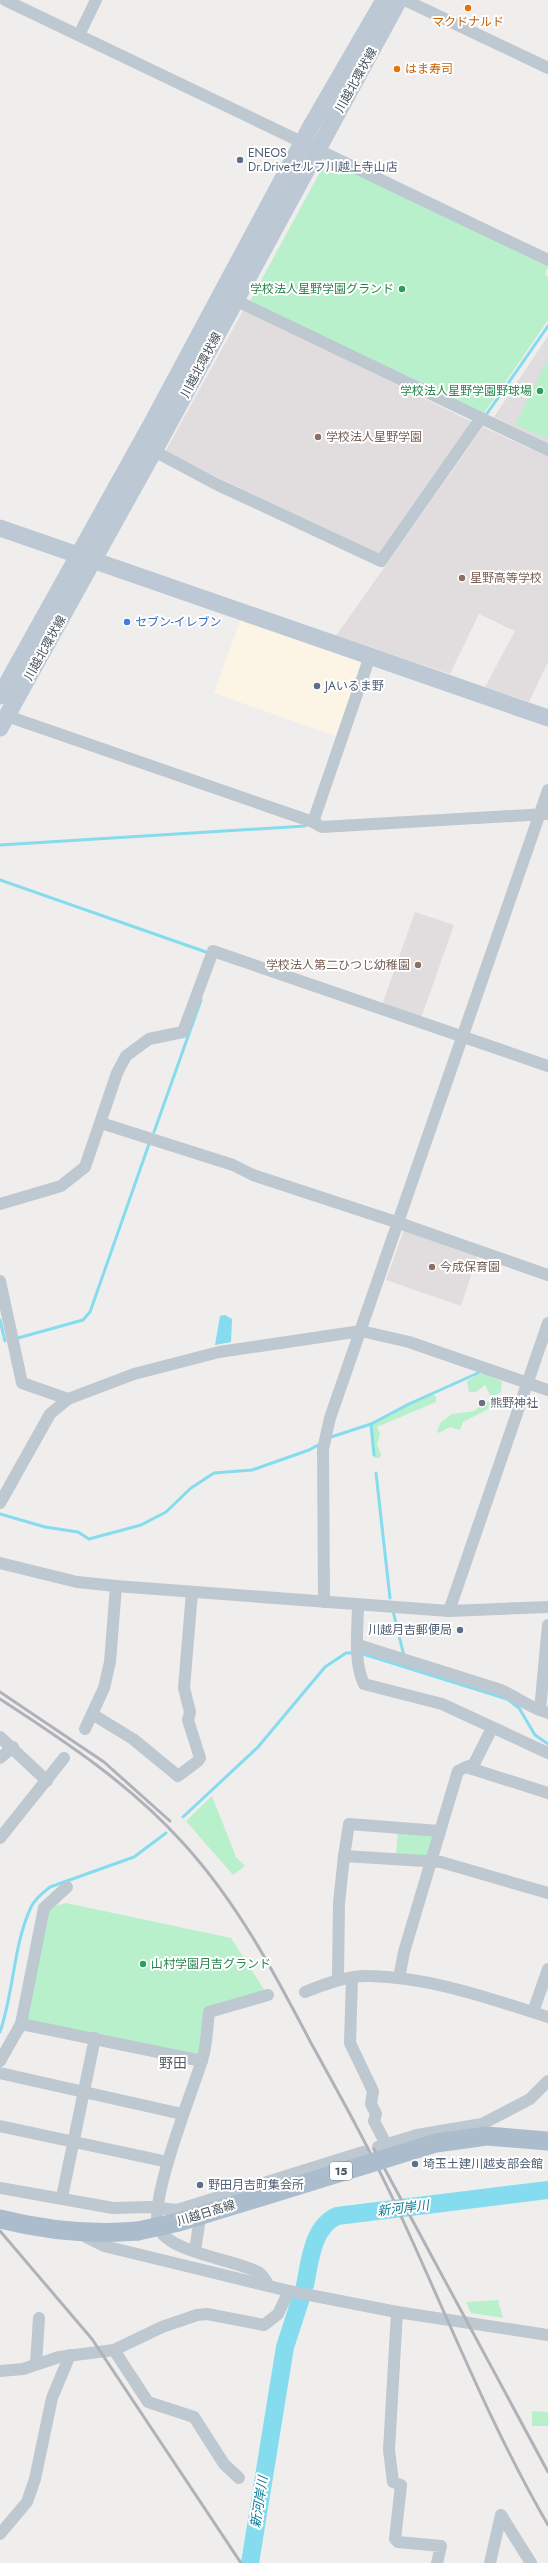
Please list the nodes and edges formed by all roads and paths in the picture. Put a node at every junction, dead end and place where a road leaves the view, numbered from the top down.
1 (5, 0) edge
2 (96, 0) edge
3 (384, 0) edge
4 (400, 0) edge
5 (405, 0) edge
6 (79, 35) junction
7 (548, 68) edge
8 (310, 146) junction
9 (548, 260) edge
10 (235, 300) junction
11 (481, 418) junction
12 (548, 450) edge
13 (154, 452) junction
14 (0, 528) edge
15 (86, 558) junction
16 (370, 656) junction
17 (0, 696) edge
18 (548, 718) edge
19 (3, 722) edge
20 (548, 790) edge
21 (542, 812) edge
22 (313, 822) junction
23 (463, 1036) junction
24 (548, 1066) edge
25 (101, 1123) junction
26 (0, 1204) edge
27 (399, 1223) junction
28 (548, 1275) edge
29 (0, 1281) edge
30 (548, 1323) edge
31 (360, 1331) junction
32 (527, 1383) junction
33 (548, 1390) edge
34 (68, 1399) junction
35 (0, 1503) edge
36 (0, 1563) edge
37 (116, 1586) junction
38 (192, 1592) junction
39 (324, 1602) junction
40 (358, 1604) junction
41 (548, 1607) edge
42 (449, 1611) junction
43 (548, 1625) edge
44 (358, 1645) junction
45 (544, 1712) edge
46 (92, 1714) junction
47 (492, 1728) junction
48 (85, 1729) dead end
49 (0, 1737) edge
50 (13, 1747) junction
51 (548, 1752) edge
52 (0, 1758) edge
53 (64, 1758) dead end
54 (466, 1767) junction
55 (47, 1781) junction
56 (548, 1793) edge
57 (439, 1831) junction
58 (0, 1838) edge
59 (344, 1856) junction
60 (432, 1861) junction
61 (67, 1887) dead end
62 (548, 1893) edge
63 (548, 1969) edge
64 (399, 1978) junction
65 (346, 1979) junction
66 (304, 1992) dead end
67 (268, 1995) dead end
68 (533, 2012) junction
69 (548, 2017) edge
70 (21, 2024) junction
71 (95, 2038) junction
72 (0, 2061) edge
73 (202, 2061) junction
74 (0, 2073) edge
75 (548, 2081) edge
76 (84, 2091) junction
77 (182, 2114) junction
78 (0, 2126) edge
79 (548, 2141) edge
80 (73, 2142) junction
81 (363, 2152) dead end
82 (168, 2162) junction
83 (0, 2188) edge
84 (62, 2197) junction
85 (202, 2203) junction
86 (159, 2209) junction
87 (0, 2219) edge
88 (79, 2233) junction
89 (195, 2251) junction
90 (269, 2286) junction
91 (289, 2291) junction
92 (396, 2312) junction
93 (39, 2318) dead end
94 (548, 2335) edge
95 (114, 2350) junction
96 (70, 2355) junction
97 (36, 2364) junction
98 (0, 2370) edge
99 (239, 2478) dead end
100 (0, 2534) edge
101 (437, 2563) edge
102 (490, 2563) edge
103 (531, 2563) edge

1 - 6 street
2 - 6 street
3 - 8 main road, 川越北環状線
4 - 8 main road, 川越北環状線
5 - 7 street
6 - 8 street
8 - 9 street
8 - 10 main road, 川越北環状線
8 - 15 main road, 川越北環状線
10 - 11 street
10 - 13 main road, 川越北環状線
11 - 12 street
11 - 13 street
13 - 15 main road, 川越北環状線
14 - 15 main road
15 - 16 main road
15 - 17 main road, 川越北環状線
15 - 19 main road, 川越北環状線
16 - 18 main road
16 - 22 street
19 - 22 street
20 - 21 street
21 - 22 street
21 - 23 street
23 - 24 street
23 - 25 street
23 - 27 street
25 - 26 street
25 - 27 street
27 - 28 street
27 - 31 street
29 - 34 street
30 - 32 street
31 - 32 street
31 - 34 street
31 - 39 street
32 - 33 street
32 - 42 street
34 - 35 street
36 - 37 street
37 - 38 street
37 - 46 street
38 - 39 street
38 - 46 street
39 - 40 street
40 - 42 street
40 - 44 street
41 - 42 street
43 - 45 street
44 - 45 street
44 - 47 street
46 - 48 street
47 - 51 street
47 - 54 street
49 - 50 street
50 - 52 street
50 - 55 street
53 - 55 street
54 - 56 street
54 - 57 street
55 - 58 street
57 - 59 street
57 - 60 street
59 - 60 street
59 - 65 street
60 - 62 street
60 - 64 street
61 - 70 street
63 - 68 street
64 - 65 street
64 - 68 street
65 - 66 street
65 - 75 street
67 - 73 street
68 - 69 street
70 - 71 street
70 - 72 street
71 - 73 street
71 - 76 street
73 - 77 street
74 - 76 street
76 - 77 street
76 - 80 street
77 - 82 street
78 - 80 street
79 - 88 main road, 川越日高線 / 15, bridge
80 - 82 street
80 - 84 street
81 - 85 street
82 - 86 street
83 - 84 street
84 - 86 street
85 - 86 street
85 - 89 street
86 - 89 street
87 - 88 main road, 川越日高線 / 15
88 - 90 street
89 - 90 street
90 - 91 street
91 - 92 street
91 - 95 street
92 - 94 street
92 - 101 street
93 - 97 street
95 - 96 street
95 - 99 street
96 - 97 street
96 - 100 street
97 - 98 street
102 - 103 street

